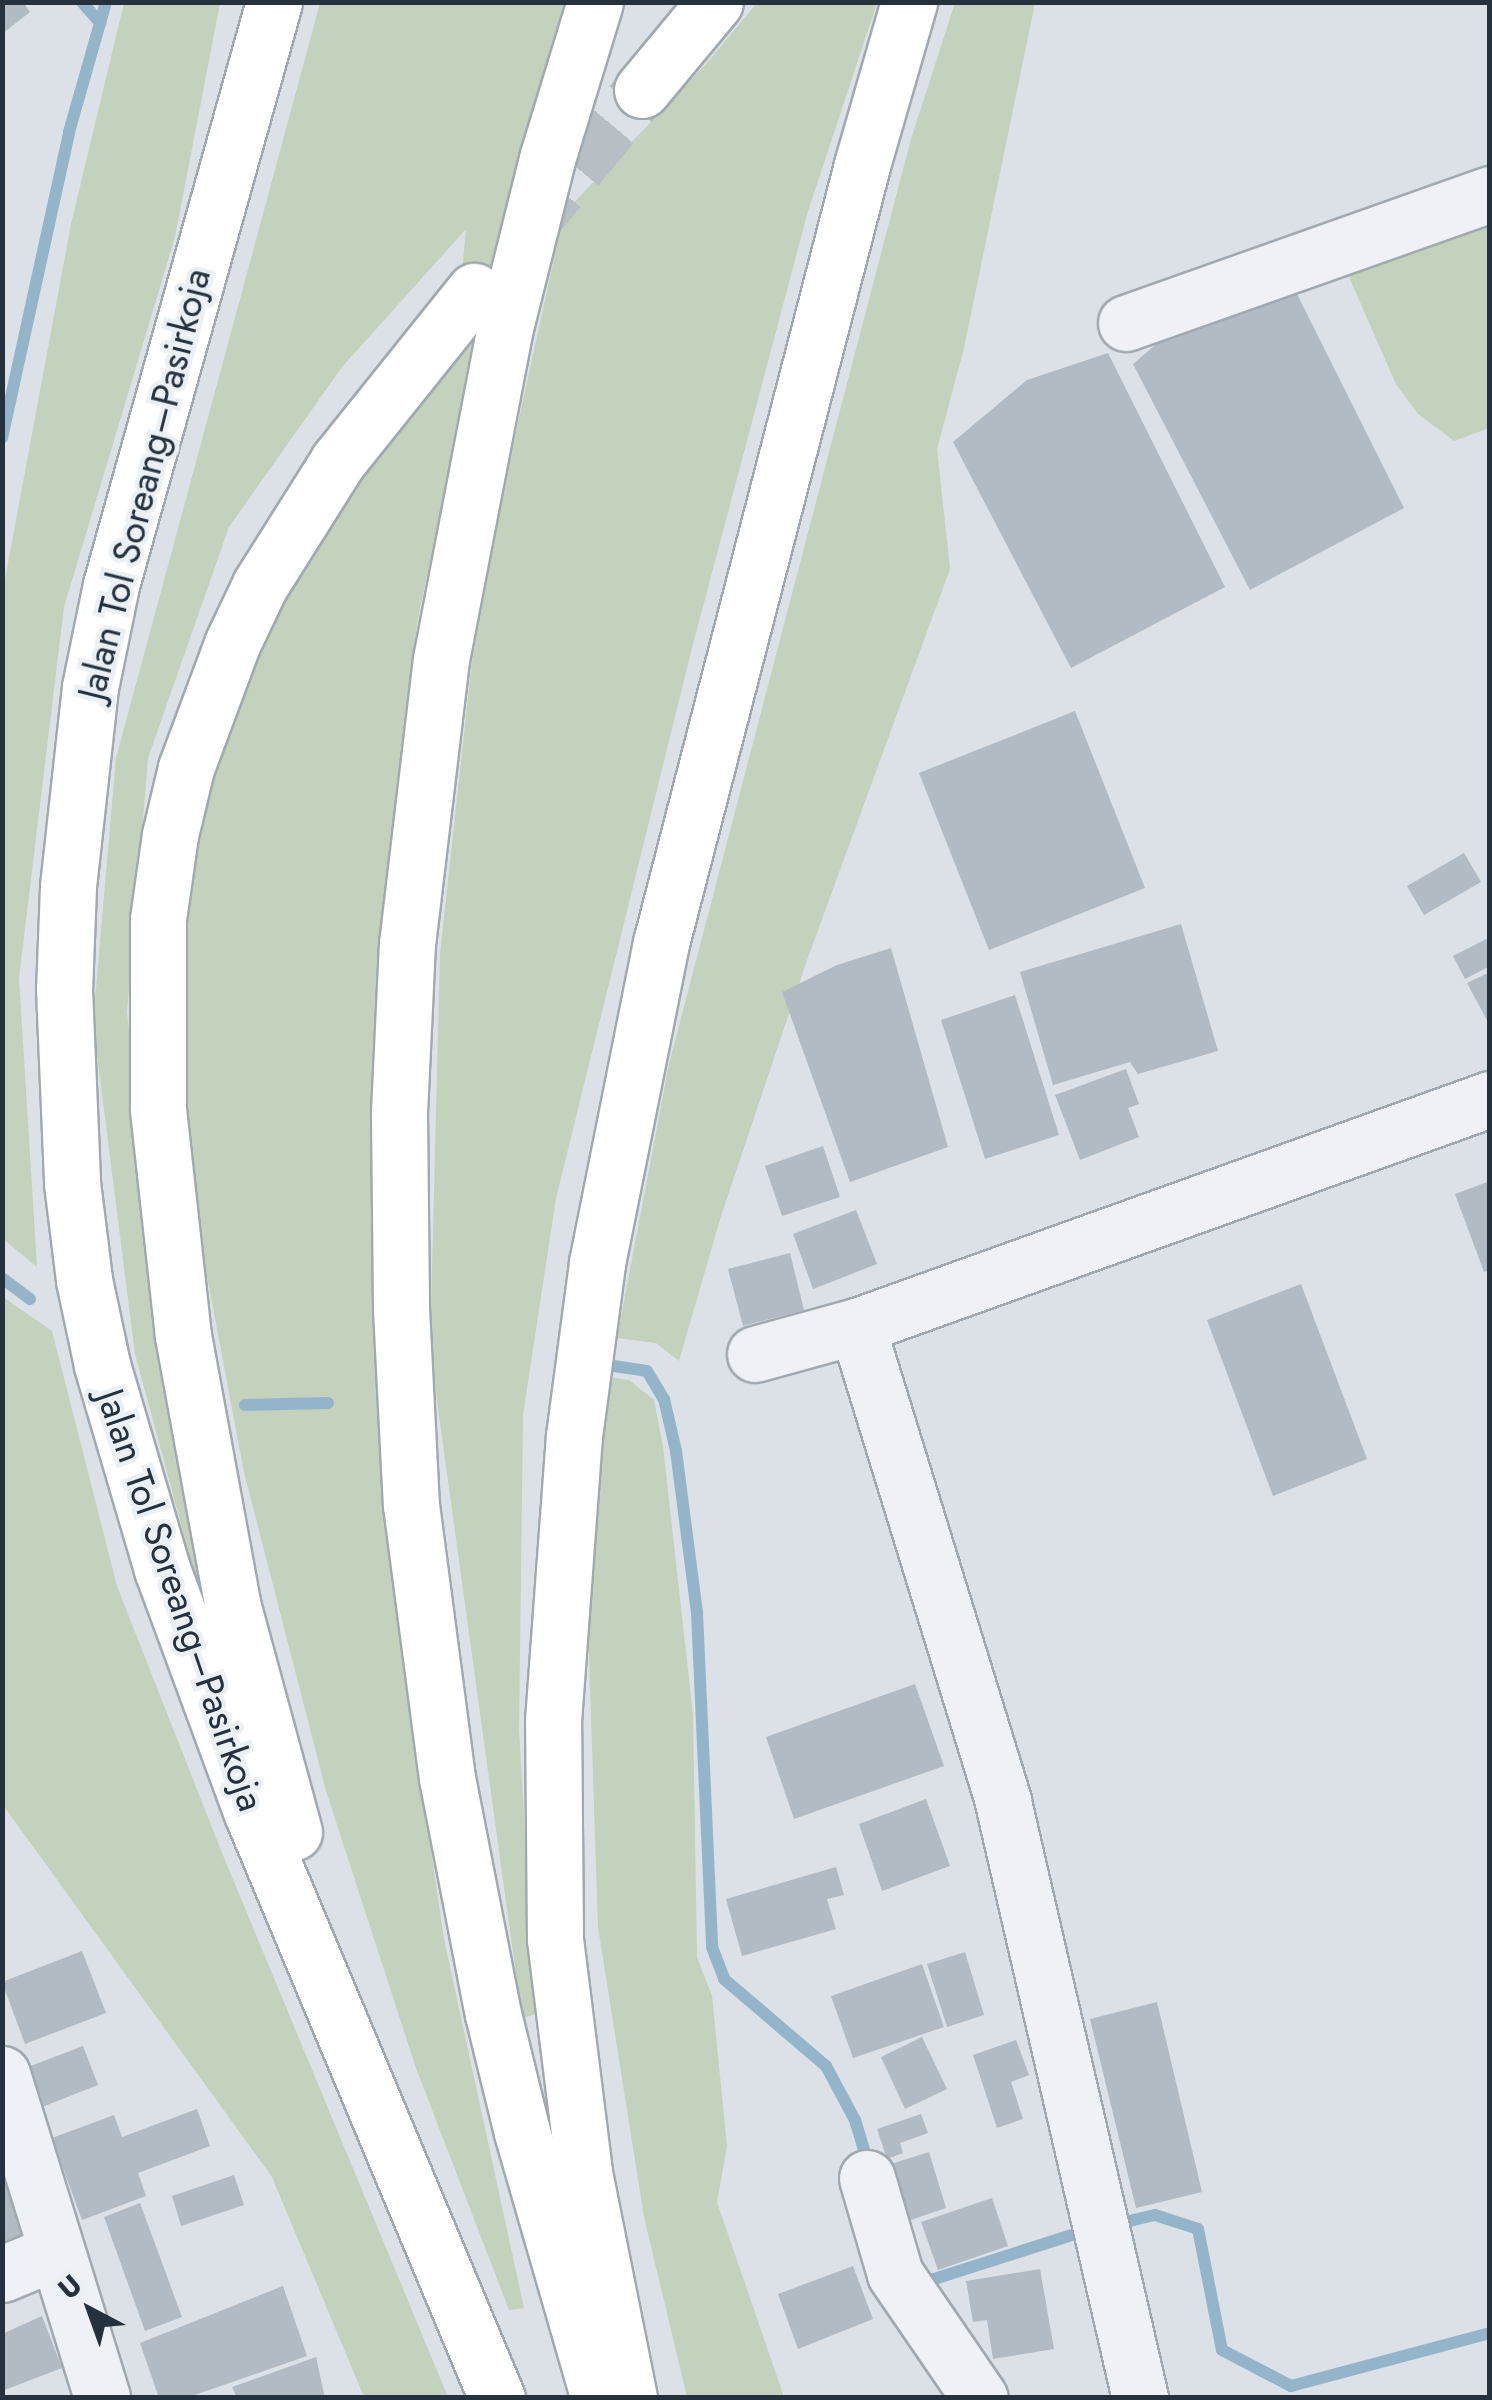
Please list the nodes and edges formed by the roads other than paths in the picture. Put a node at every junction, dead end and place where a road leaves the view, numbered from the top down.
1 (595, 2) edge
2 (714, 2) edge
3 (909, 2) edge
4 (268, 18) edge
5 (642, 90) tunnel mouth
6 (1490, 194) edge
7 (474, 291) dead end
8 (1126, 323) dead end
9 (1490, 1099) edge
10 (857, 1326) junction
11 (756, 1354) dead end
12 (2, 2074) edge
13 (867, 2178) dead end
14 (55, 2252) junction
15 (2, 2274) edge
16 (454, 2288) junction
17 (102, 2398) edge
18 (498, 2398) edge
19 (599, 2398) edge
20 (629, 2398) edge
21 (980, 2398) edge
22 (1140, 2398) edge

1 - 19 highway
2 - 5 highway
3 - 20 highway
4 - 16 highway, Jalan Tol Soreang–Pasirkoja
6 - 8 street
7 - 16 highway
9 - 10 street
10 - 11 street
10 - 22 street
12 - 14 street
13 - 21 street
14 - 15 street
14 - 17 street
16 - 18 highway, Jalan Tol Soreang–Pasirkoja

